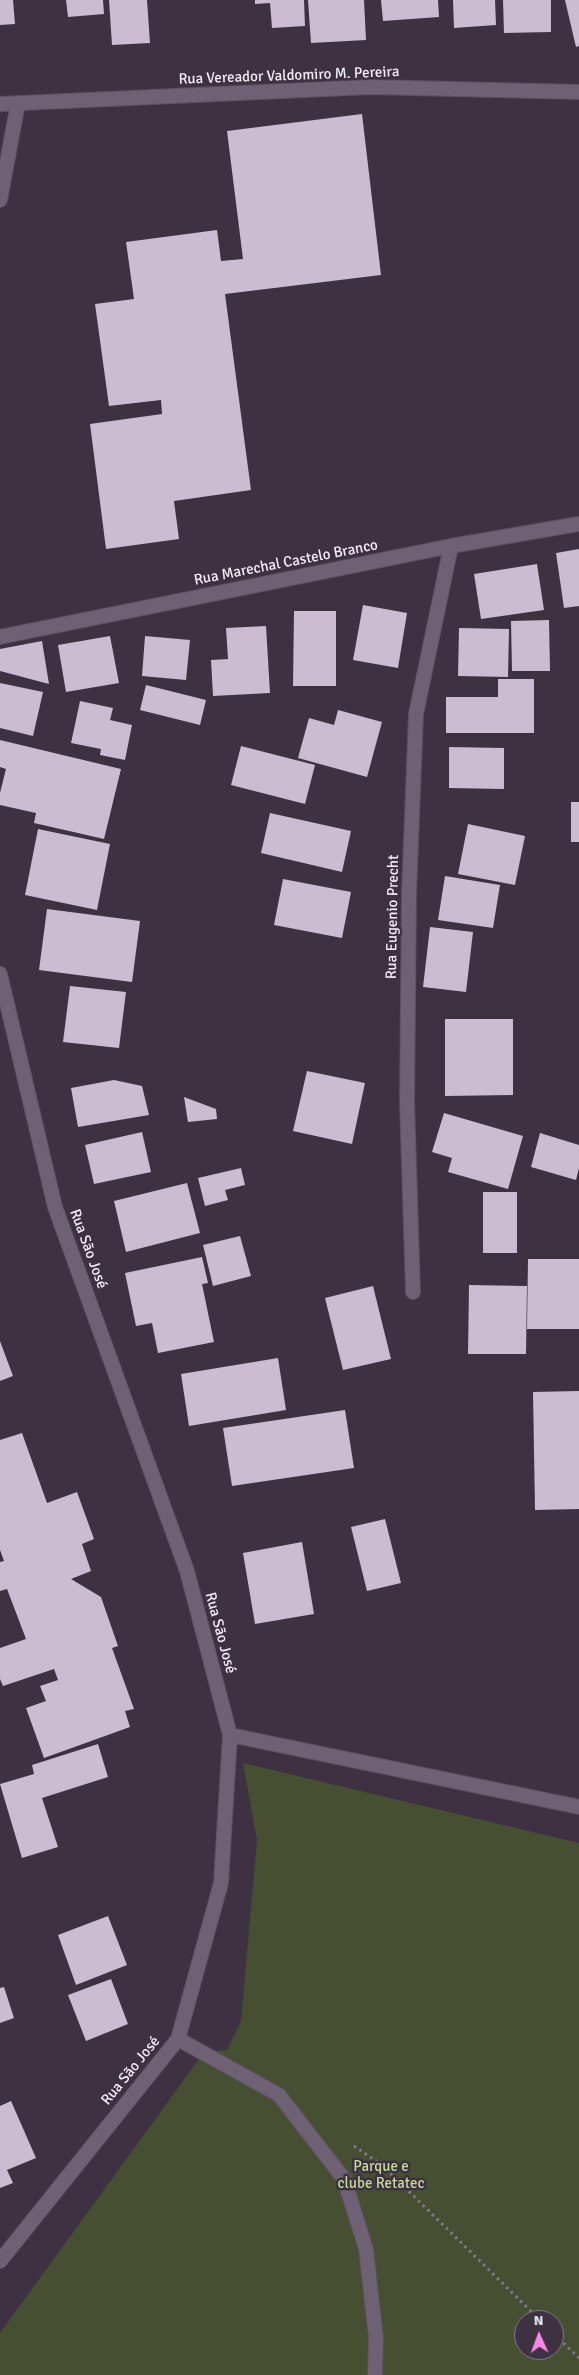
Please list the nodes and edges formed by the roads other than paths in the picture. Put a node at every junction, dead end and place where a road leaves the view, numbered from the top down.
1 (579, 92) edge
2 (18, 103) junction
3 (0, 104) edge
4 (0, 200) edge
5 (579, 524) edge
6 (451, 546) junction
7 (0, 637) edge
8 (0, 974) edge
9 (413, 1292) dead end
10 (230, 1735) junction
11 (579, 1807) edge
12 (178, 2038) junction
13 (0, 2260) edge
14 (375, 2375) edge

1 - 2 street, Rua Vereador Valdomiro M. Pereira
2 - 3 street, Rua Vereador Valdomiro M. Pereira
2 - 4 street
5 - 6 street, Rua Marechal Castelo Branco
6 - 7 street, Rua Marechal Castelo Branco
6 - 9 street, Rua Eugenio Precht
8 - 10 street, Rua São José
10 - 11 street
10 - 12 street, Rua São José
12 - 13 street, Rua São José
12 - 14 street

